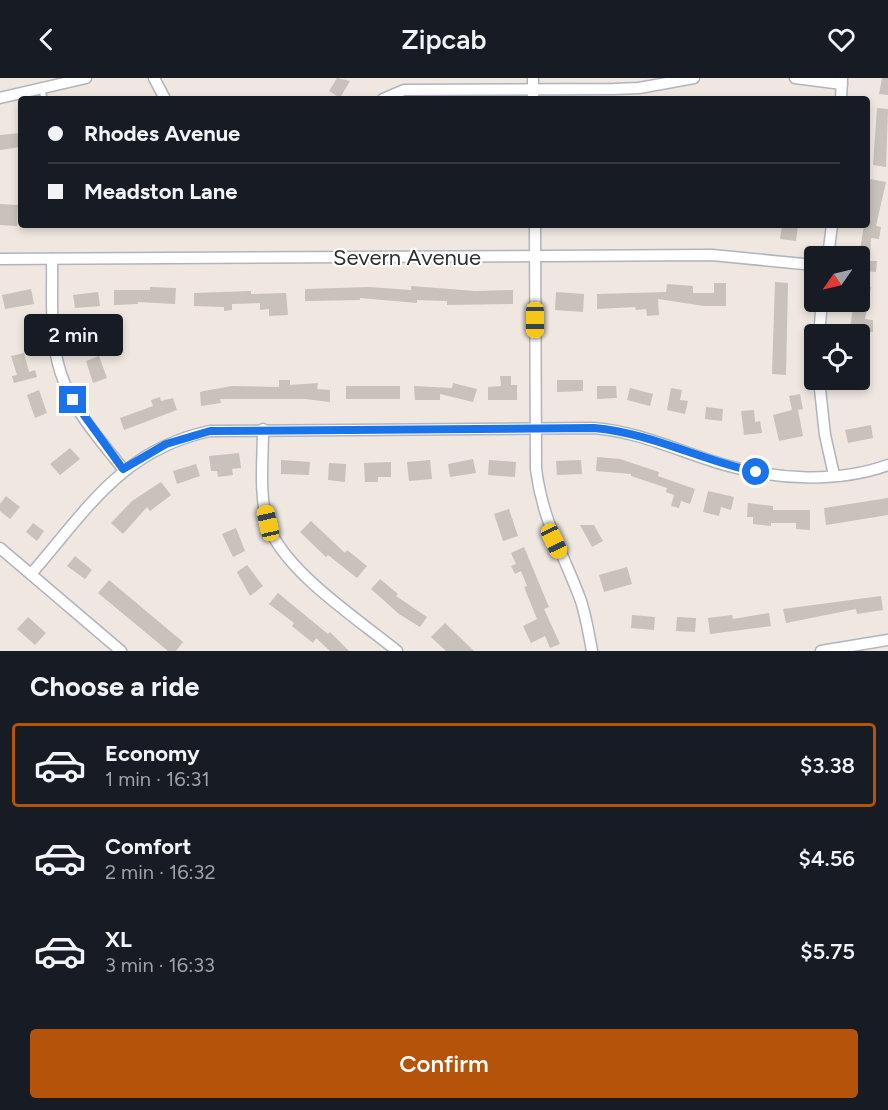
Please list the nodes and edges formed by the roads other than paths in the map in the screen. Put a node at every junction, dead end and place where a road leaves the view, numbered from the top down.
1 (86, 78) edge
2 (154, 78) edge
3 (693, 78) edge
4 (795, 78) edge
5 (842, 81) edge
6 (533, 89) edge
7 (38, 94) edge
8 (18, 96) edge
9 (19, 96) edge
10 (163, 96) edge
11 (390, 96) edge
12 (841, 96) edge
13 (0, 98) edge
14 (534, 228) edge
15 (832, 228) edge
16 (829, 246) edge
17 (535, 256) junction
18 (0, 259) edge
19 (52, 259) junction
20 (804, 264) edge
21 (820, 390) edge
22 (536, 428) junction
23 (263, 429) junction
24 (888, 465) edge
25 (123, 469) junction
26 (834, 475) junction
27 (0, 548) edge
28 (31, 574) junction
29 (888, 640) edge
30 (119, 650) edge
31 (398, 651) edge
32 (592, 651) edge
33 (821, 651) edge

1 - 7 street
2 - 10 street
3 - 6 street
4 - 5 street
5 - 12 street
6 - 11 street
7 - 9 street
8 - 13 street
14 - 17 street
15 - 16 street
17 - 19 street, Severn Avenue
17 - 20 street, Severn Avenue
17 - 22 street
18 - 19 street, Severn Avenue
19 - 25 street
21 - 26 street
22 - 23 street
22 - 26 street
22 - 32 street
23 - 25 street
23 - 31 street
24 - 26 street
25 - 28 street
27 - 28 street
28 - 30 street
29 - 33 street

